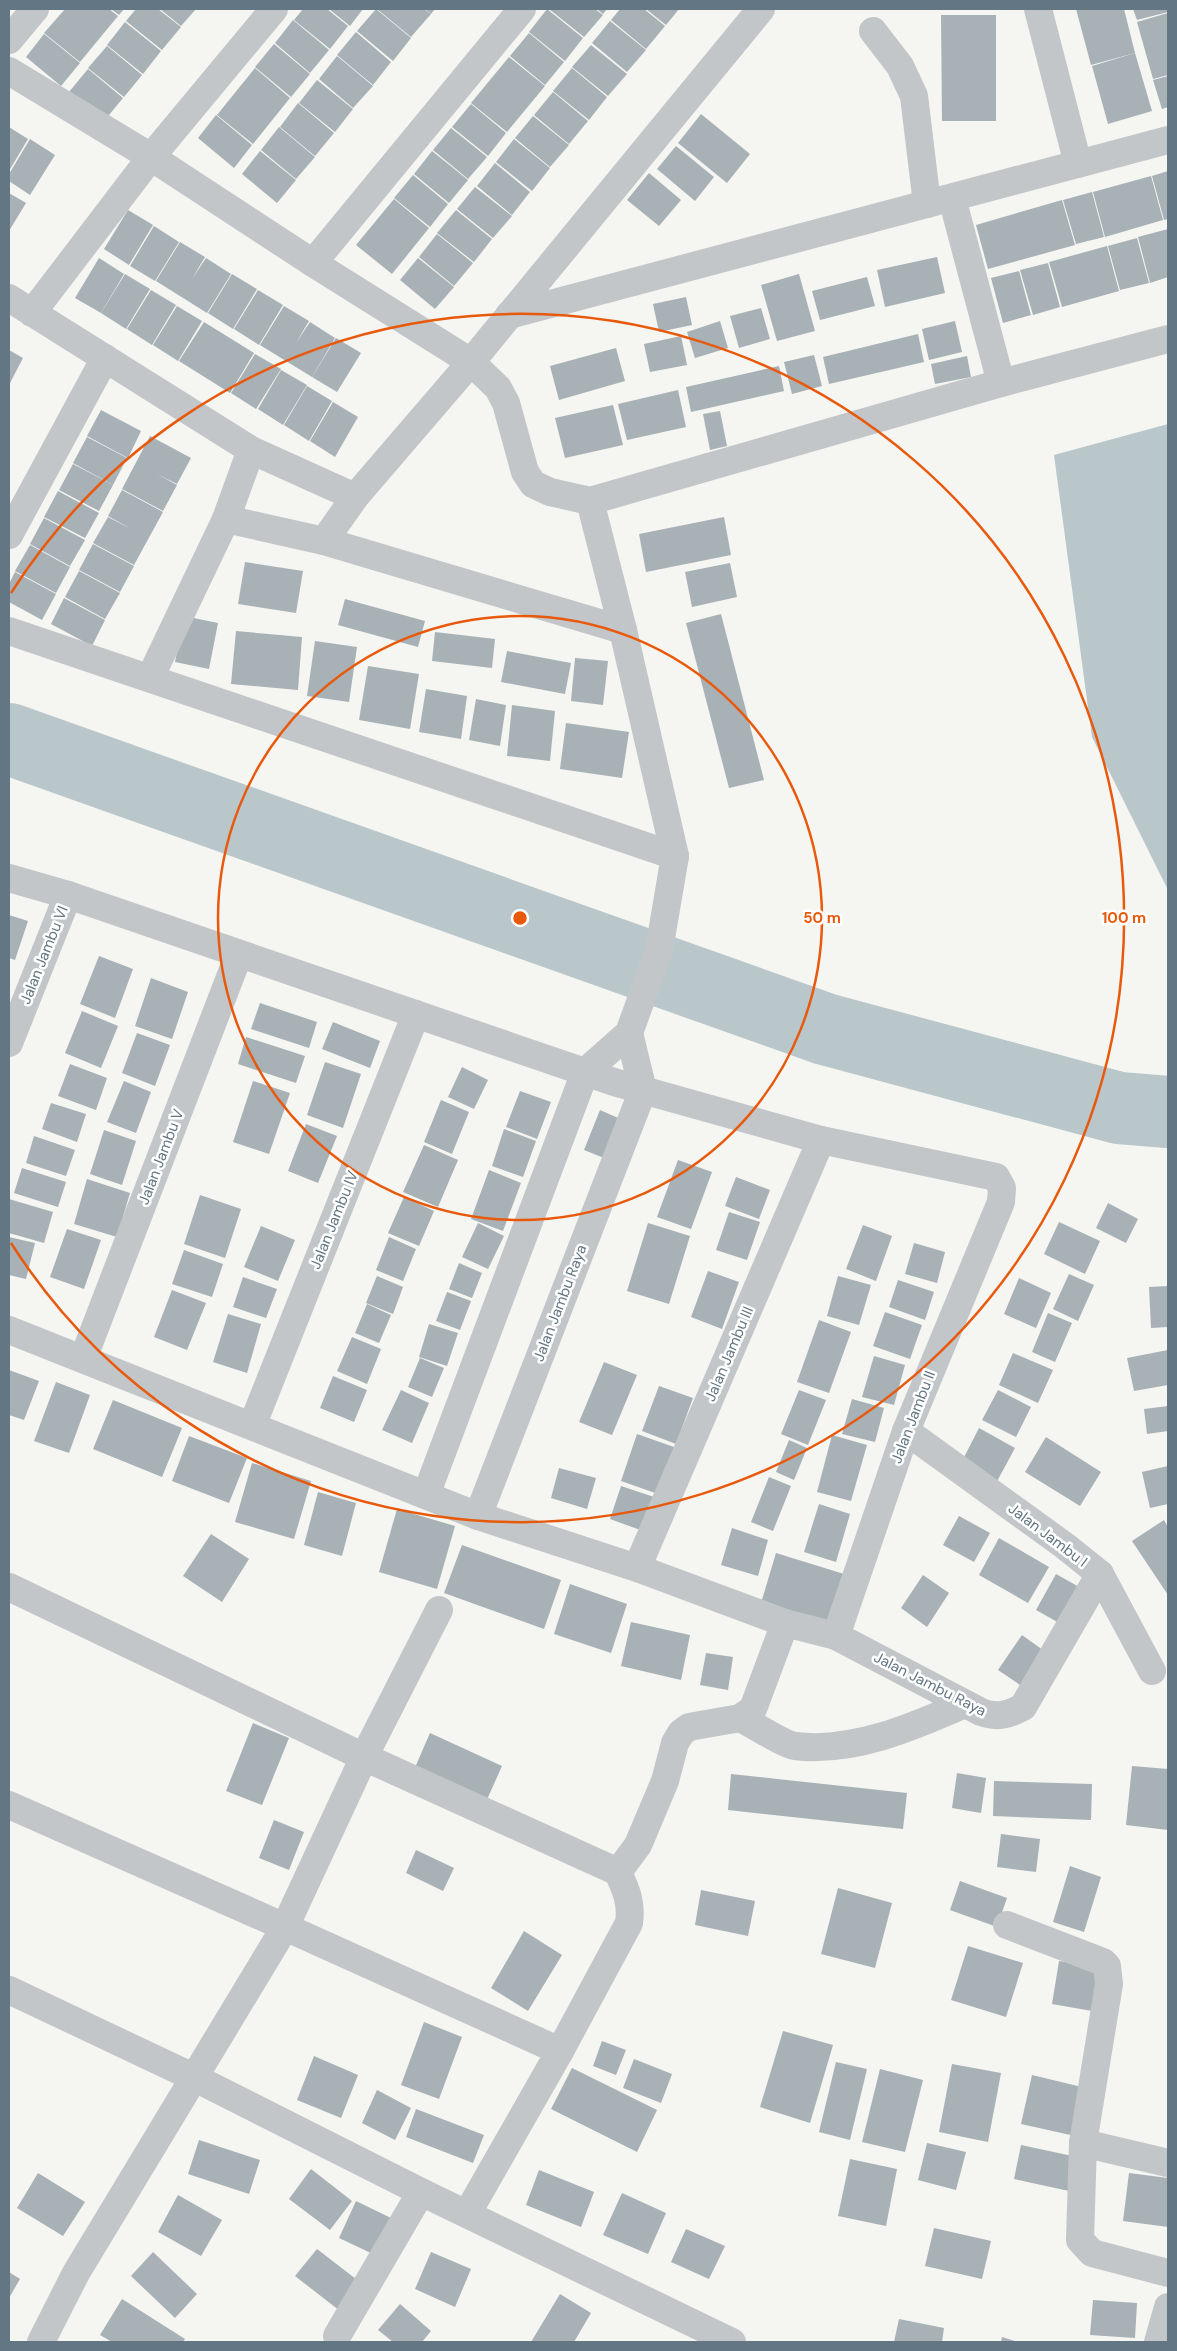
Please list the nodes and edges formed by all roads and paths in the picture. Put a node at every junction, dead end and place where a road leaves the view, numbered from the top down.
1 (35, 9) edge
2 (274, 9) edge
3 (522, 9) edge
4 (761, 9) edge
5 (1038, 9) edge
6 (873, 31) dead end
7 (9, 40) edge
8 (9, 71) edge
9 (1168, 140) edge
10 (151, 156) junction
11 (1078, 164) junction
12 (939, 201) junction
13 (313, 263) junction
14 (9, 298) edge
15 (32, 312) junction
16 (509, 315) junction
17 (1168, 339) edge
18 (105, 358) junction
19 (471, 362) junction
20 (1001, 383) junction
21 (251, 450) junction
22 (356, 497) junction
23 (590, 501) junction
24 (226, 519) junction
25 (9, 536) edge
26 (324, 541) junction
27 (624, 630) junction
28 (9, 631) edge
29 (150, 678) junction
30 (675, 856) junction
31 (9, 878) edge
32 (68, 895) junction
33 (239, 954) junction
34 (416, 1014) junction
35 (628, 1033) junction
36 (9, 1043) edge
37 (585, 1072) junction
38 (643, 1090) junction
39 (821, 1140) junction
40 (9, 1330) edge
41 (83, 1359) junction
42 (252, 1426) junction
43 (906, 1431) junction
44 (426, 1496) junction
45 (478, 1516) junction
46 (637, 1568) junction
47 (1100, 1574) junction
48 (9, 1587) edge
49 (439, 1610) dead end
50 (785, 1623) junction
51 (836, 1636) junction
52 (1152, 1671) dead end
53 (965, 1704) junction
54 (740, 1718) junction
55 (364, 1757) junction
56 (9, 1805) edge
57 (618, 1872) junction
58 (1007, 1925) dead end
59 (285, 1927) junction
60 (9, 1990) edge
61 (560, 2051) junction
62 (193, 2077) junction
63 (1083, 2142) junction
64 (1168, 2163) edge
65 (422, 2192) junction
66 (467, 2214) junction
67 (1168, 2273) edge
68 (1168, 2307) edge
69 (337, 2336) dead end
70 (41, 2342) edge
71 (732, 2342) edge
72 (1158, 2342) edge

1 - 7 street
2 - 10 street
3 - 13 street
4 - 16 street
5 - 11 street
6 - 12 street
8 - 10 street
9 - 11 street
10 - 13 street
10 - 15 street
11 - 12 street
12 - 16 street
12 - 20 street
13 - 19 street
14 - 15 street
15 - 18 street
16 - 19 street
17 - 20 street
18 - 21 street
18 - 25 street
19 - 22 street
19 - 23 street
20 - 23 street
21 - 22 street
21 - 24 street
22 - 26 street
23 - 27 street
24 - 26 street
24 - 29 street
26 - 27 street
27 - 30 street
28 - 29 street
29 - 30 street
30 - 35 street
31 - 32 street
32 - 33 street
32 - 36 street, Jalan Jambu VI
33 - 34 street
33 - 41 street, Jalan Jambu V
34 - 37 street
34 - 42 street, Jalan Jambu IV
35 - 37 street
35 - 38 street
37 - 38 street
37 - 44 street
38 - 39 street
38 - 45 street, Jalan Jambu Raya
39 - 43 street, Jalan Jambu II
39 - 46 street, Jalan Jambu III
40 - 41 street, Jalan Jambu Raya
41 - 42 street, Jalan Jambu Raya
42 - 44 street, Jalan Jambu Raya
43 - 47 street, Jalan Jambu I
43 - 51 street, Jalan Jambu II
44 - 45 street, Jalan Jambu Raya
45 - 46 street, Jalan Jambu Raya
46 - 50 street, Jalan Jambu Raya
47 - 52 street, Jalan Jambu I
47 - 53 street, Jalan Jambu Raya
48 - 55 street
49 - 55 street
50 - 51 street, Jalan Jambu Raya
50 - 54 street
51 - 53 street, Jalan Jambu Raya
53 - 54 street
54 - 57 street
55 - 57 street
55 - 59 street
56 - 59 street
57 - 61 street
58 - 63 street
59 - 61 street
59 - 62 street
60 - 62 street
61 - 66 street
62 - 65 street
62 - 70 street
63 - 64 street
63 - 67 street
65 - 66 street
65 - 69 street
66 - 71 street
68 - 72 street

